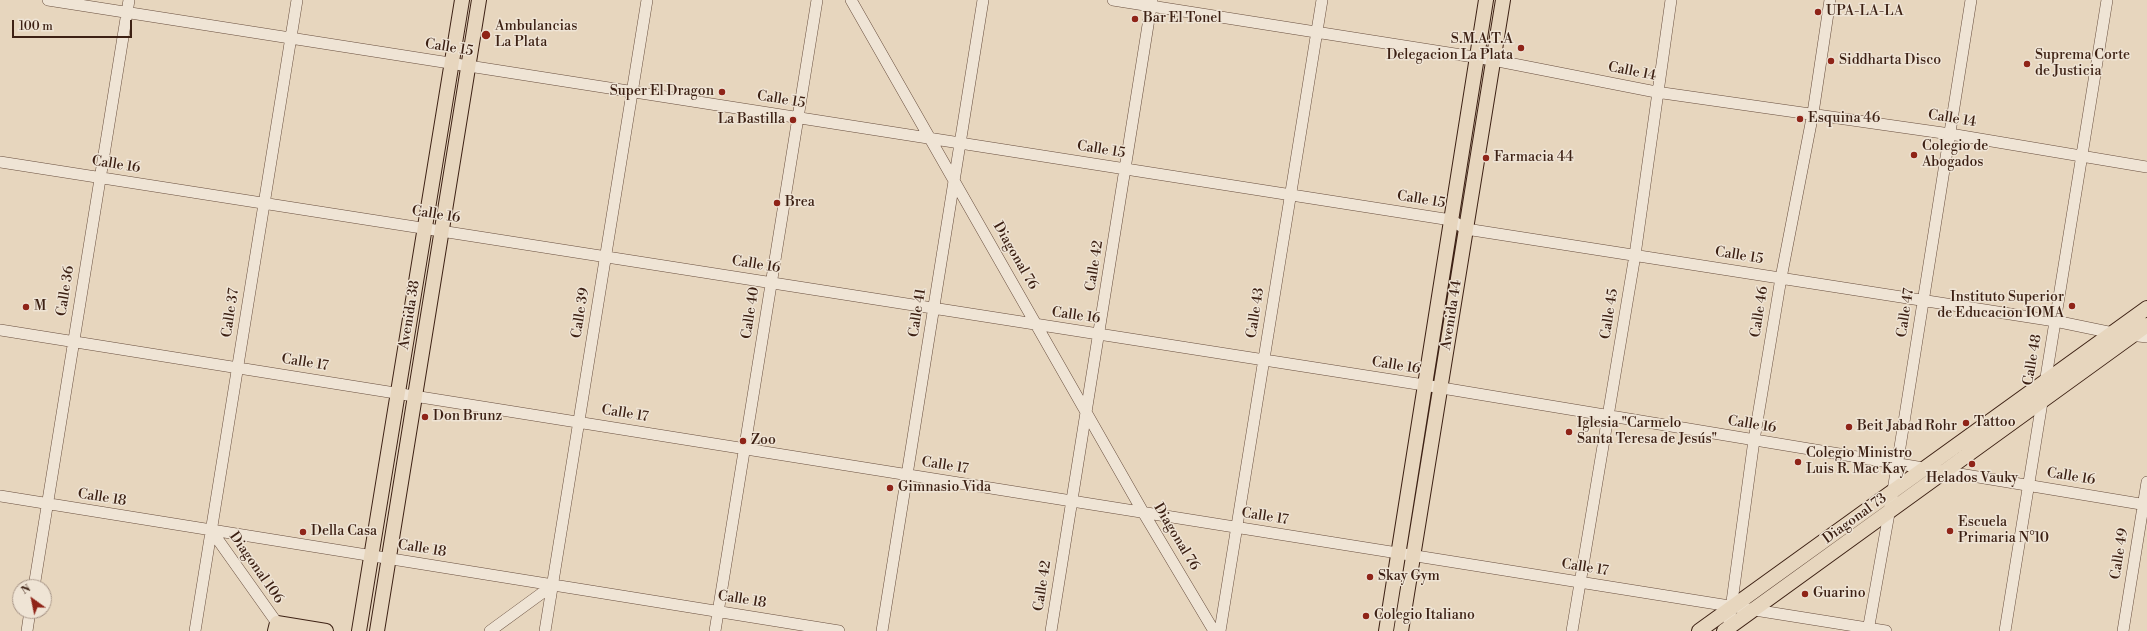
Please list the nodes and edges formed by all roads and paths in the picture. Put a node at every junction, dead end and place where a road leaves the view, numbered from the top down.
1 (48, 0) edge
2 (129, 0) edge
3 (297, 0) edge
4 (462, 0) edge
5 (479, 0) edge
6 (647, 0) edge
7 (817, 0) edge
8 (851, 0) edge
9 (983, 0) edge
10 (1112, 0) edge
11 (1322, 0) edge
12 (1486, 0) edge
13 (1503, 0) edge
14 (1670, 0) edge
15 (1830, 0) edge
16 (1971, 0) edge
17 (2107, 0) edge
18 (1152, 3) edge
19 (127, 12) junction
20 (1317, 32) junction
21 (290, 38) junction
22 (1477, 57) junction
23 (1493, 60) junction
24 (452, 64) junction
25 (468, 66) junction
26 (632, 92) junction
27 (1656, 92) junction
28 (1813, 113) junction
29 (798, 118) junction
30 (1950, 134) junction
31 (931, 139) junction
32 (960, 143) junction
33 (2082, 156) junction
34 (0, 162) edge
35 (2147, 166) edge
36 (1125, 169) junction
37 (100, 177) junction
38 (954, 181) junction
39 (1291, 195) junction
40 (264, 203) junction
41 (1451, 220) junction
42 (424, 228) junction
43 (1466, 229) junction
44 (442, 231) junction
45 (1635, 255) junction
46 (606, 257) junction
47 (1781, 278) junction
48 (771, 283) junction
49 (1924, 301) junction
50 (934, 308) junction
51 (2147, 308) edge
52 (2055, 321) junction
53 (2147, 325) edge
54 (1038, 326) junction
55 (0, 330) edge
56 (2112, 333) junction
57 (1099, 334) junction
58 (2133, 335) junction
59 (2147, 337) edge
60 (74, 342) junction
61 (1264, 360) junction
62 (237, 368) junction
63 (2043, 383) junction
64 (1424, 385) junction
65 (1440, 388) junction
66 (398, 394) junction
67 (415, 396) junction
68 (2040, 402) junction
69 (1087, 410) junction
70 (1609, 416) junction
71 (579, 422) junction
72 (1754, 440) junction
73 (744, 449) junction
74 (1897, 464) junction
75 (1924, 469) junction
76 (1944, 471) junction
77 (907, 475) junction
78 (2147, 482) edge
79 (2028, 485) junction
80 (1893, 491) junction
81 (0, 496) edge
82 (1072, 501) junction
83 (47, 504) junction
84 (2145, 504) edge
85 (1890, 510) junction
86 (1143, 512) junction
87 (1237, 527) junction
88 (211, 530) junction
89 (1397, 553) junction
90 (371, 556) junction
91 (1413, 556) junction
92 (389, 559) junction
93 (35, 579) edge
94 (1582, 582) junction
95 (553, 585) junction
96 (1731, 608) junction
97 (1753, 611) junction
98 (718, 612) junction
99 (29, 619) edge
100 (276, 627) edge
101 (1727, 630) edge
102 (1869, 630) edge
103 (27, 631) edge
104 (195, 631) edge
105 (326, 631) edge
106 (359, 631) edge
107 (377, 631) edge
108 (490, 631) edge
109 (545, 631) edge
110 (715, 631) edge
111 (839, 631) edge
112 (882, 631) edge
113 (1051, 631) edge
114 (1214, 631) edge
115 (1220, 631) edge
116 (1386, 631) edge
117 (1401, 631) edge
118 (1572, 631) edge
119 (1699, 631) edge
120 (1886, 631) edge
121 (2005, 631) edge
122 (2123, 631) edge

1 - 19 street, Calle 15
2 - 19 street, Calle 36
3 - 21 street, Calle 37
4 - 24 main road, Avenida 38
5 - 25 main road, Avenida 38
6 - 26 street, Calle 39
7 - 29 street, Calle 40
8 - 31 street, Diagonal 76
9 - 32 street, Calle 41
10 - 18 street, Calle 14
11 - 20 street, Calle 43
12 - 22 main road, Avenida 44
13 - 23 main road, Avenida 44
14 - 27 street, Calle 45
15 - 28 street, Calle 46
16 - 30 street, Calle 47
17 - 33 street, Calle 48
18 - 20 street, Calle 14
18 - 36 street, Calle 42
19 - 21 street, Calle 15
19 - 37 street, Calle 36
20 - 22 street, Calle 14
20 - 39 street, Calle 43
21 - 24 street, Calle 15
21 - 40 street, Calle 37
22 - 23 street, Calle 14
22 - 41 main road, Avenida 44
23 - 27 street, Calle 14
23 - 43 main road, Avenida 44
24 - 25 street, Calle 15
24 - 42 main road, Avenida 38
25 - 26 street, Calle 15
25 - 44 main road, Avenida 38
26 - 29 street, Calle 15
26 - 46 street, Calle 39
27 - 28 street, Calle 14
27 - 45 street, Calle 45
28 - 30 street, Calle 14
28 - 47 street, Calle 46
29 - 31 street, Calle 15
29 - 48 street, Calle 40
30 - 33 street, Calle 14
30 - 49 street, Calle 47
31 - 32 street, Calle 15
31 - 38 street, Diagonal 76
32 - 36 street, Calle 15
32 - 38 street, Calle 41
33 - 35 street, Calle 14
33 - 52 street, Calle 48
34 - 37 street, Calle 16
36 - 39 street, Calle 15
36 - 57 street, Calle 42
37 - 40 street, Calle 16
37 - 60 street, Calle 36
38 - 50 street, Calle 41
38 - 54 street, Diagonal 76
39 - 41 street, Calle 15
39 - 61 street, Calle 43
40 - 42 street, Calle 16
40 - 62 street, Calle 37
41 - 43 street, Calle 15
41 - 64 main road, Avenida 44
42 - 44 street, Calle 16
42 - 66 main road, Avenida 38
43 - 45 street, Calle 15
43 - 65 main road, Avenida 44
44 - 46 street, Calle 16
44 - 67 main road, Avenida 38
45 - 47 street, Calle 15
45 - 70 street, Calle 45
46 - 48 street, Calle 16
46 - 71 street, Calle 39
47 - 49 street, Calle 15
47 - 72 street, Calle 46
48 - 50 street, Calle 16
48 - 73 street, Calle 40
49 - 52 street, Calle 15
49 - 74 street, Calle 47
50 - 54 street, Calle 16
50 - 77 street, Calle 41
51 - 56 main road, Diagonal 73
52 - 56 street, Calle 15
52 - 63 street, Calle 48
53 - 58 main road, Diagonal 73
54 - 57 street, Calle 16
54 - 69 street, Diagonal 76
55 - 60 street, Calle 17
56 - 58 street, Calle 15
56 - 63 main road, Diagonal 73
57 - 61 street, Calle 16
57 - 69 street, Calle 42
58 - 59 street, Calle 15
58 - 68 main road, Diagonal 73
60 - 62 street, Calle 17
60 - 83 street, Calle 36
61 - 64 street, Calle 16
61 - 87 street, Calle 43
62 - 66 street, Calle 17
62 - 88 street, Calle 37
63 - 68 street, Calle 48
63 - 75 main road, Diagonal 73
64 - 65 street, Calle 16
64 - 89 main road, Avenida 44
65 - 70 street, Calle 16
65 - 91 main road, Avenida 44
66 - 67 street, Calle 17
66 - 90 main road, Avenida 38
67 - 71 street, Calle 17
67 - 92 main road, Avenida 38
68 - 76 main road, Diagonal 73
68 - 79 street, Calle 48
69 - 82 street, Calle 42
69 - 86 street, Diagonal 76
70 - 72 street, Calle 16
70 - 94 street, Calle 45
71 - 73 street, Calle 17
71 - 95 street, Calle 39
72 - 74 street, Calle 16
72 - 96 street, Calle 46
73 - 77 street, Calle 17
73 - 98 street, Calle 40
74 - 75 street, Calle 16
74 - 80 street, Calle 47
75 - 76 street, Calle 16
75 - 80 main road, Diagonal 73
76 - 79 street, Calle 16
76 - 85 main road, Diagonal 73
77 - 82 street, Calle 17
77 - 112 street, Calle 41
78 - 84 street, Calle 49
79 - 84 street, Calle 16
79 - 121 street, Calle 48
80 - 85 street, Calle 47
80 - 96 main road, Diagonal 73
81 - 83 street, Calle 18
82 - 86 street, Calle 17
82 - 113 street, Calle 42
83 - 88 street, Calle 18
83 - 93 street, Calle 36
84 - 122 street, Calle 49
85 - 97 main road, Diagonal 73
85 - 102 street, Calle 47
86 - 87 street, Calle 17
86 - 114 street, Diagonal 76
87 - 89 street, Calle 17
87 - 115 street, Calle 43
88 - 90 street, Calle 18
88 - 100 street, Diagonal 106
88 - 104 street, Calle 37
89 - 91 street, Calle 17
89 - 116 main road, Avenida 44
90 - 92 street, Calle 18
90 - 106 main road, Avenida 38
91 - 94 street, Calle 17
91 - 117 main road, Avenida 44
92 - 95 street, Calle 18
92 - 107 main road, Avenida 38
94 - 96 street, Calle 17
94 - 118 street, Calle 45
95 - 98 street, Calle 18
95 - 108 street
95 - 109 street, Calle 39
96 - 97 street, Calle 17
96 - 101 street, Calle 46
96 - 119 main road, Diagonal 73
97 - 101 main road, Diagonal 73
97 - 102 street, Calle 17
98 - 110 street, Calle 40
98 - 111 street, Calle 18
99 - 103 street
100 - 105 main road
102 - 120 street, Calle 17

